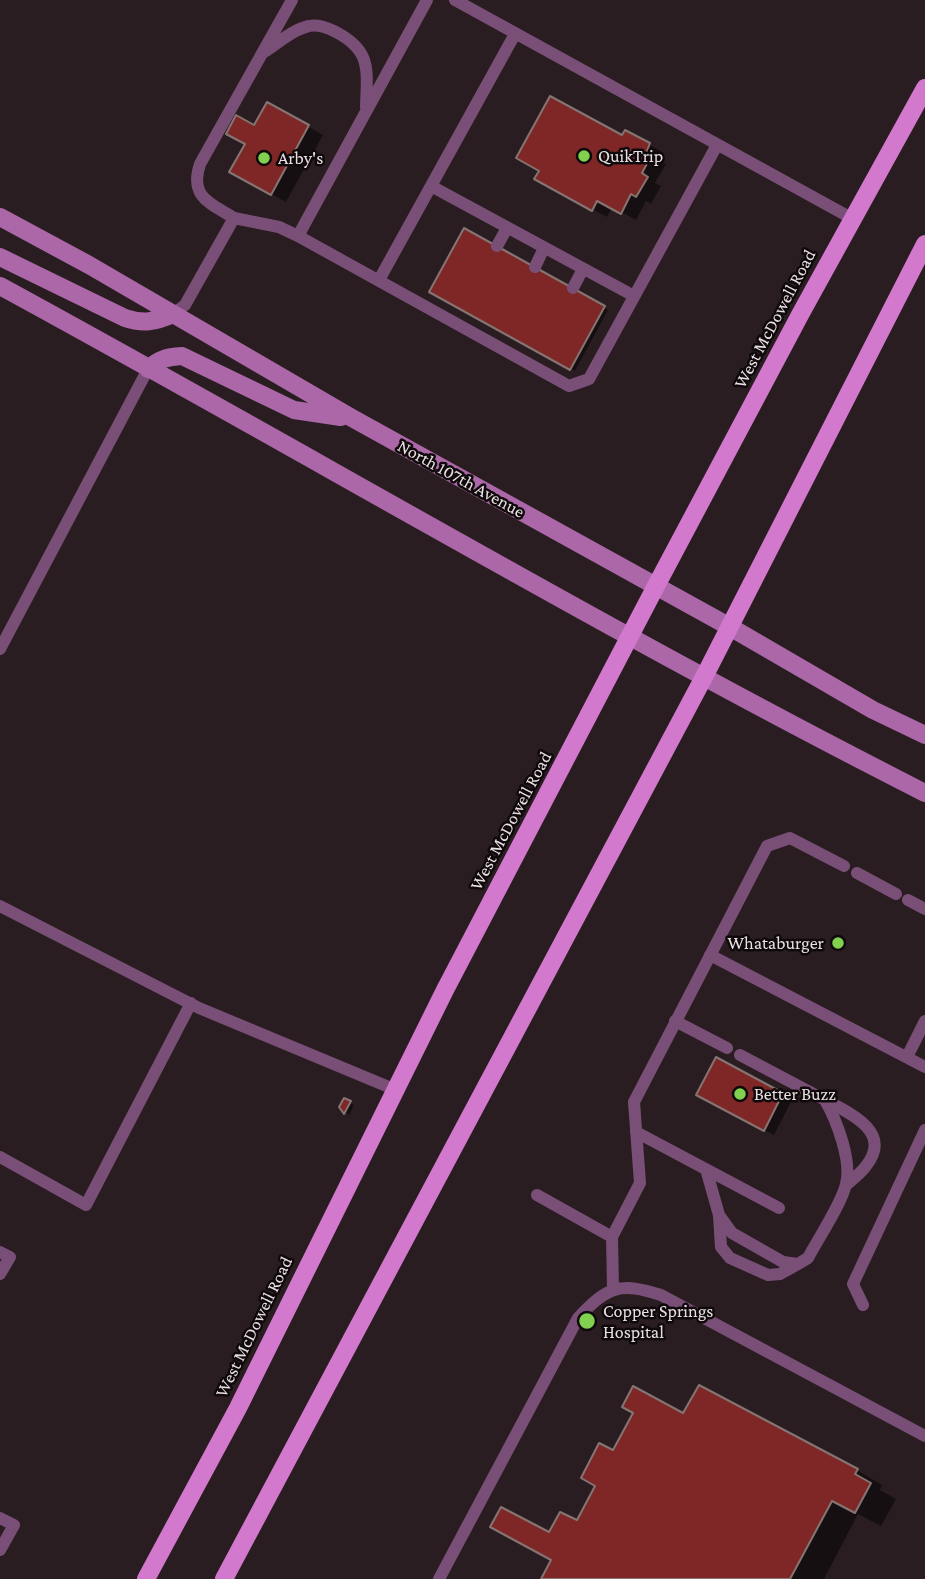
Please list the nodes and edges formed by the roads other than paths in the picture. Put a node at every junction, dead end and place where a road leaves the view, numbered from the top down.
1 (292, 0) edge
2 (427, 0) edge
3 (455, 0) edge
4 (515, 34) junction
5 (262, 54) junction
6 (925, 88) edge
7 (366, 111) junction
8 (717, 145) junction
9 (431, 186) junction
10 (0, 217) edge
11 (234, 218) junction
12 (853, 219) junction
13 (507, 228) junction
14 (298, 236) junction
15 (925, 244) edge
16 (498, 246) dead end
17 (544, 248) junction
18 (0, 257) edge
19 (535, 267) dead end
20 (583, 269) junction
21 (379, 280) junction
22 (0, 286) edge
23 (573, 288) dead end
24 (634, 296) junction
25 (462, 310) dead end
26 (173, 314) junction
27 (456, 323) junction
28 (500, 331) dead end
29 (493, 344) junction
30 (537, 352) dead end
31 (530, 365) junction
32 (148, 369) junction
33 (352, 418) junction
34 (656, 586) junction
35 (730, 627) junction
36 (630, 637) junction
37 (0, 649) edge
38 (704, 677) junction
39 (925, 735) edge
40 (925, 793) edge
41 (844, 866) dead end
42 (857, 873) dead end
43 (0, 906) edge
44 (925, 909) edge
45 (710, 954) junction
46 (191, 1003) junction
47 (675, 1021) junction
48 (925, 1021) edge
49 (727, 1048) dead end
50 (740, 1055) dead end
51 (907, 1057) junction
52 (925, 1067) edge
53 (396, 1090) junction
54 (825, 1100) junction
55 (925, 1130) edge
56 (636, 1132) junction
57 (0, 1157) edge
58 (706, 1169) junction
59 (846, 1185) junction
60 (537, 1195) dead end
61 (779, 1208) dead end
62 (719, 1215) junction
63 (612, 1237) junction
64 (0, 1252) edge
65 (798, 1264) junction
66 (0, 1274) edge
67 (613, 1289) junction
68 (863, 1304) dead end
69 (925, 1436) edge
70 (0, 1518) edge
71 (0, 1550) edge
72 (146, 1579) edge
73 (224, 1579) edge
74 (439, 1579) edge

1 - 5 lane
2 - 7 lane
3 - 4 lane
4 - 8 lane
4 - 9 lane
5 - 7 lane
5 - 11 lane
6 - 12 main road, West McDowell Road
7 - 14 lane
8 - 12 lane
8 - 24 lane
9 - 13 lane
9 - 21 lane
10 - 26 main road, North 107th Avenue
11 - 14 lane
11 - 26 lane
12 - 34 main road, West McDowell Road
13 - 16 lane
13 - 17 lane
14 - 21 lane
15 - 35 main road
17 - 19 lane
17 - 20 lane
18 - 26 main road
20 - 23 lane
20 - 24 lane
21 - 27 lane
22 - 32 main road
24 - 31 lane
25 - 27 lane
26 - 33 main road, North 107th Avenue
27 - 29 lane
28 - 29 lane
29 - 31 lane
30 - 31 lane
32 - 33 main road
32 - 36 main road
32 - 37 lane
33 - 34 main road, North 107th Avenue
34 - 35 main road, North 107th Avenue
34 - 36 main road, West McDowell Road
35 - 38 main road
35 - 39 main road, North 107th Avenue
36 - 38 main road
36 - 53 main road, West McDowell Road
38 - 40 main road
38 - 73 main road
41 - 45 lane
42 - 44 lane
43 - 46 lane
45 - 47 lane
45 - 51 lane
46 - 53 lane
46 - 57 lane
47 - 49 lane
47 - 56 lane
48 - 51 lane
50 - 54 lane
51 - 52 lane
53 - 72 main road, West McDowell Road
54 - 59 lane
54 - 59 lane
55 - 68 lane
56 - 58 lane
56 - 63 lane
58 - 61 lane
58 - 62 lane
59 - 65 lane
60 - 63 lane
62 - 65 lane
62 - 65 lane
63 - 67 lane
64 - 66 lane
67 - 69 lane
67 - 74 lane
70 - 71 lane

